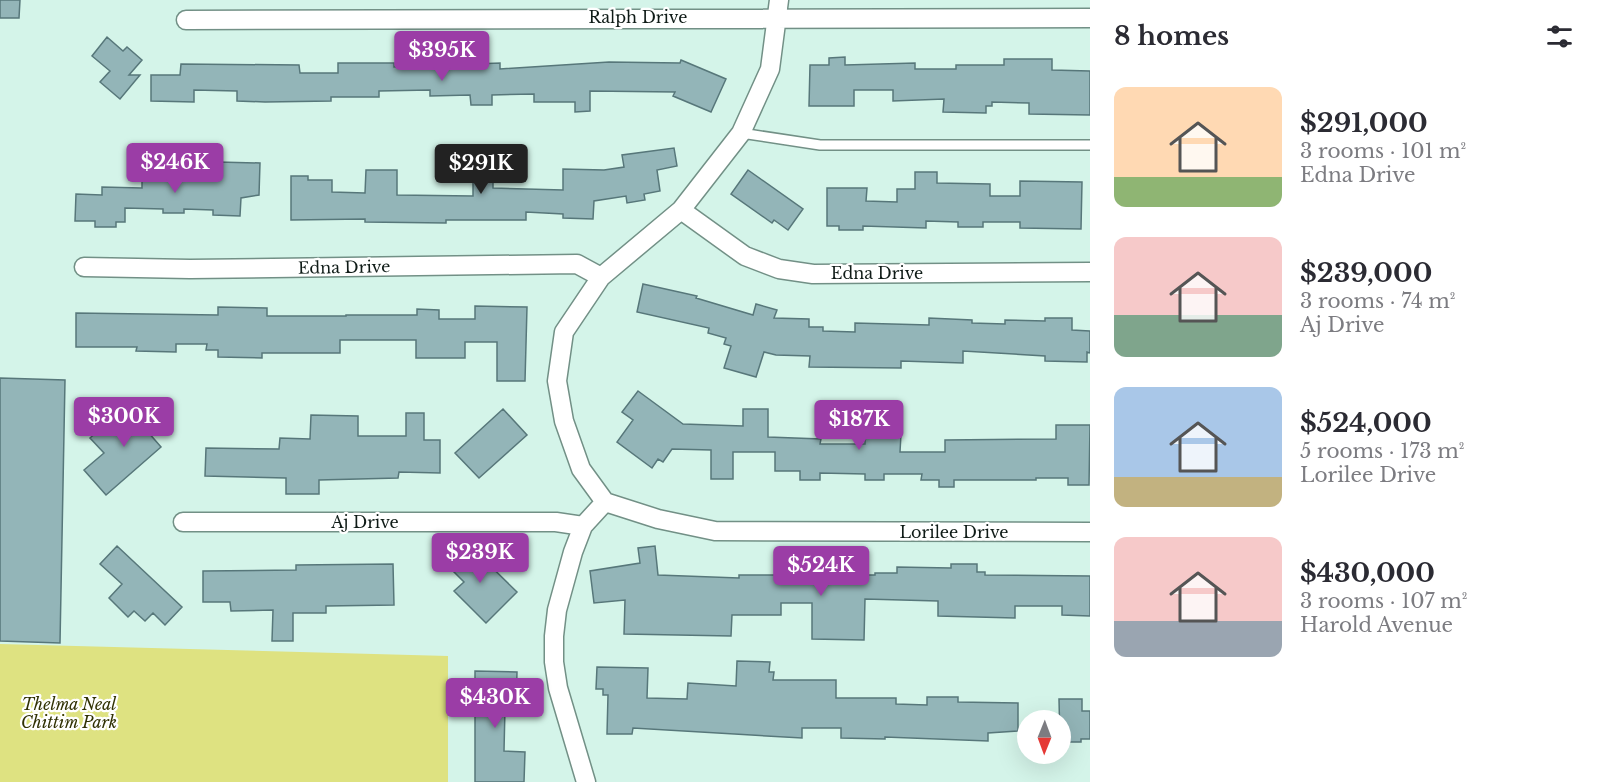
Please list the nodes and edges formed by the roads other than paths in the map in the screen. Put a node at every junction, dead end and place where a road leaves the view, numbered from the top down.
1 (779, 8) edge
2 (1090, 18) edge
3 (186, 20) dead end
4 (741, 134) junction
5 (1090, 146) edge
6 (681, 210) junction
7 (84, 267) dead end
8 (1090, 272) edge
9 (601, 277) junction
10 (605, 502) junction
11 (183, 522) dead end
12 (583, 526) junction
13 (1090, 532) edge
14 (586, 782) edge

1 - 2 street, Ralph Drive
1 - 3 street, Ralph Drive
1 - 4 street
4 - 5 lane
4 - 6 street
6 - 8 street, Edna Drive
6 - 9 street
7 - 9 street, Edna Drive
9 - 10 street
10 - 12 street
10 - 13 street, Lorilee Drive
11 - 12 street, Aj Drive
12 - 14 street

